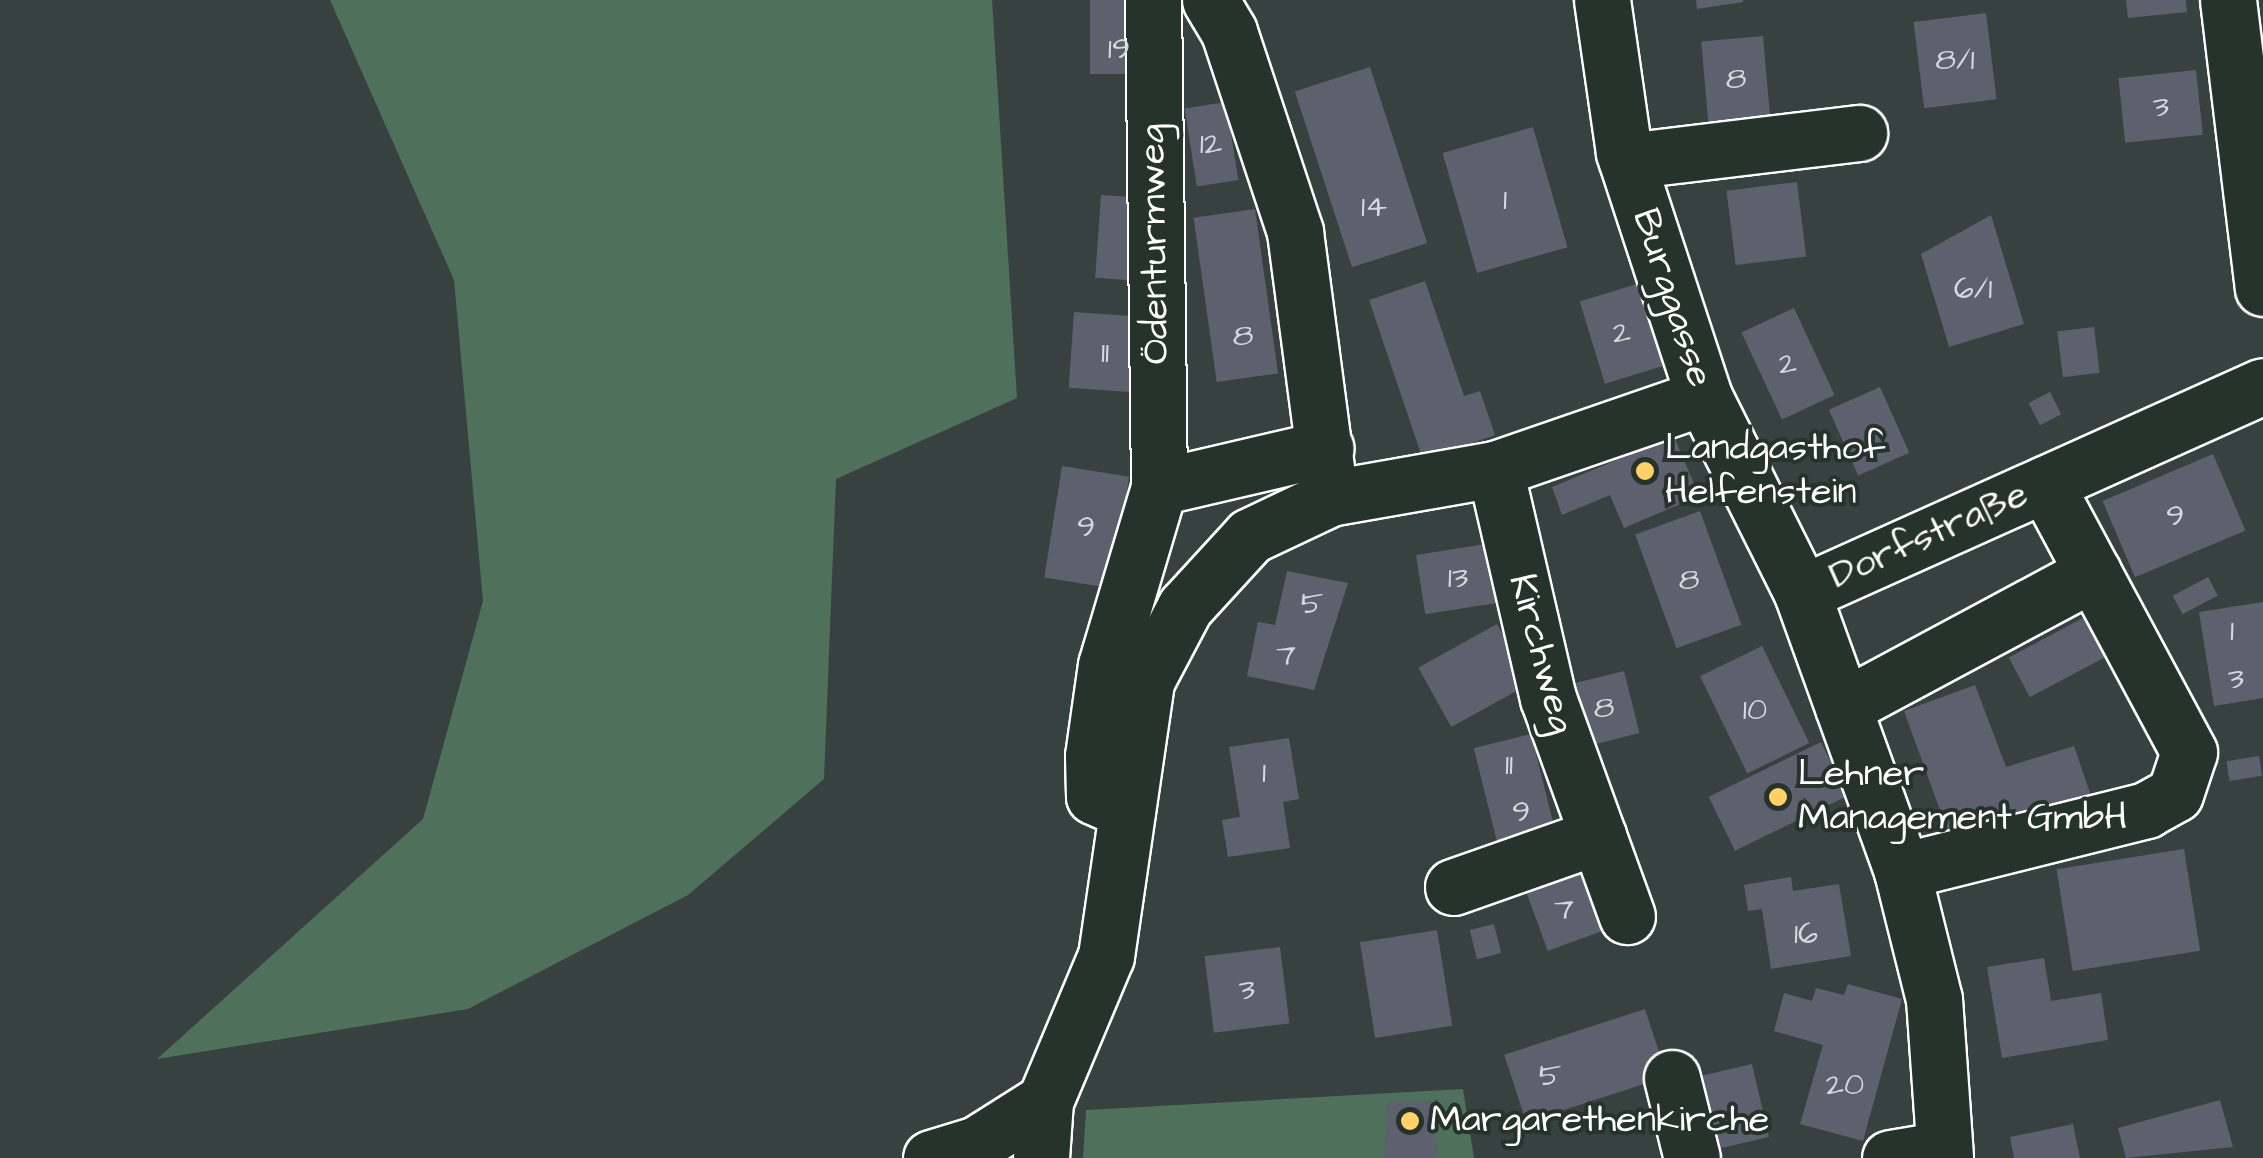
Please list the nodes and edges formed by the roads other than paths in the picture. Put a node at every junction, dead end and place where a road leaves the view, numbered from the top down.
1 (1152, 0) edge
2 (1210, 0) edge
3 (1602, 0) edge
4 (2228, 0) edge
5 (1859, 132) dead end
6 (1627, 162) junction
7 (2263, 288) edge
8 (2263, 386) edge
9 (1704, 396) junction
10 (1496, 469) junction
11 (1328, 473) junction
12 (2045, 484) junction
13 (1159, 487) junction
14 (2093, 573) junction
15 (1802, 593) junction
16 (1843, 707) junction
17 (1127, 811) junction
18 (1598, 836) junction
19 (1902, 871) junction
20 (1453, 887) dead end
21 (1627, 916) dead end
22 (1672, 1078) dead end
23 (1045, 1101) junction
24 (1944, 1154) edge
25 (931, 1158) edge
26 (1041, 1158) edge
27 (1692, 1158) edge
28 (1890, 1158) edge

1 - 13 street, Ödenturmweg
2 - 11 street
3 - 6 street, Burggasse
4 - 7 street
5 - 6 street, Burggasse
6 - 9 street, Burggasse
8 - 12 street, Dorfstraße
9 - 10 street
9 - 15 street, Burggasse
10 - 11 street
10 - 18 street, Kirchweg
11 - 13 street
11 - 17 street
12 - 14 street
12 - 15 street, Dorfstraße
13 - 17 street, Ödenturmweg
14 - 16 street
14 - 19 street
15 - 16 street, Dorfstraße
16 - 19 street, Dorfstraße
17 - 23 street
18 - 20 street
18 - 21 street, Kirchweg
19 - 24 street, Dorfstraße
22 - 27 street
23 - 25 street
23 - 26 street
24 - 28 street

